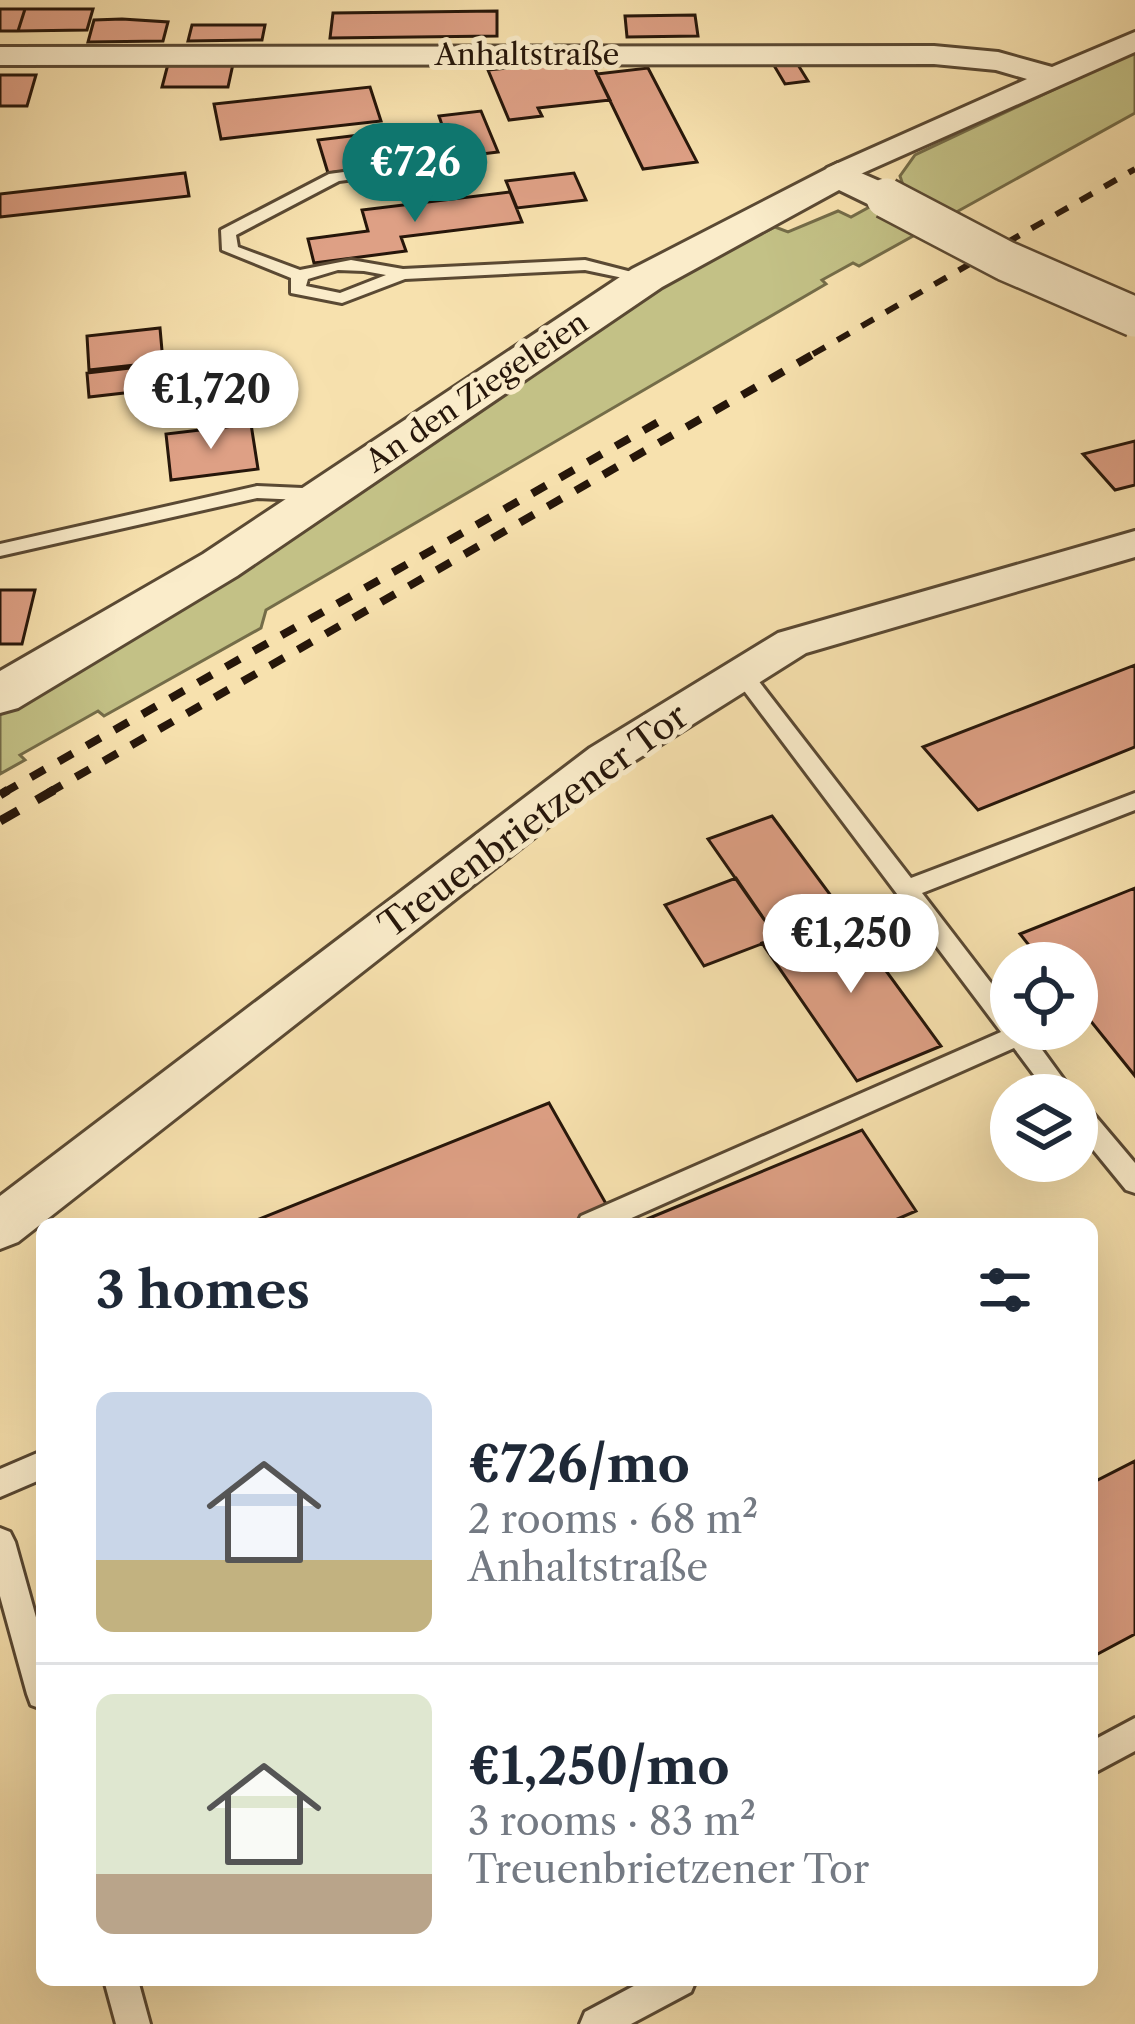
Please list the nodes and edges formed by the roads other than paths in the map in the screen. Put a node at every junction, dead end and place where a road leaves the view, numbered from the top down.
1 (1135, 41) edge
2 (0, 56) edge
3 (1050, 76) junction
4 (403, 169) dead end
5 (838, 175) junction
6 (402, 274) junction
7 (300, 276) junction
8 (647, 278) junction
9 (1135, 317) edge
10 (325, 495) junction
11 (1135, 544) edge
12 (0, 550) edge
13 (740, 671) junction
14 (0, 695) edge
15 (1135, 801) edge
16 (904, 890) junction
17 (990, 1004) edge
18 (990, 1048) edge
19 (1026, 1050) edge
20 (1046, 1074) edge
21 (1098, 1137) edge
22 (1135, 1182) edge
23 (604, 1218) edge
24 (0, 1226) edge
25 (36, 1468) edge
26 (0, 1483) edge
27 (0, 1542) edge
28 (36, 1672) edge
29 (1135, 1735) edge
30 (1098, 1755) edge
31 (123, 1986) edge
32 (668, 1986) edge
33 (133, 2024) edge
34 (597, 2024) edge

1 - 3 street
2 - 3 street, Anhaltstraße
3 - 5 street
4 - 7 lane
5 - 8 street, An den Ziegeleien
5 - 9 street, bridge
6 - 7 lane
6 - 7 lane
6 - 8 lane
8 - 10 street, An den Ziegeleien
10 - 12 lane
10 - 14 street, An den Ziegeleien
11 - 13 street, Treuenbrietzener Tor
13 - 16 lane
13 - 24 street, Treuenbrietzener Tor
15 - 16 lane
16 - 17 lane
18 - 23 lane
19 - 20 lane
21 - 22 lane
25 - 26 lane
27 - 28 lane
29 - 30 lane
31 - 33 lane
32 - 34 lane

